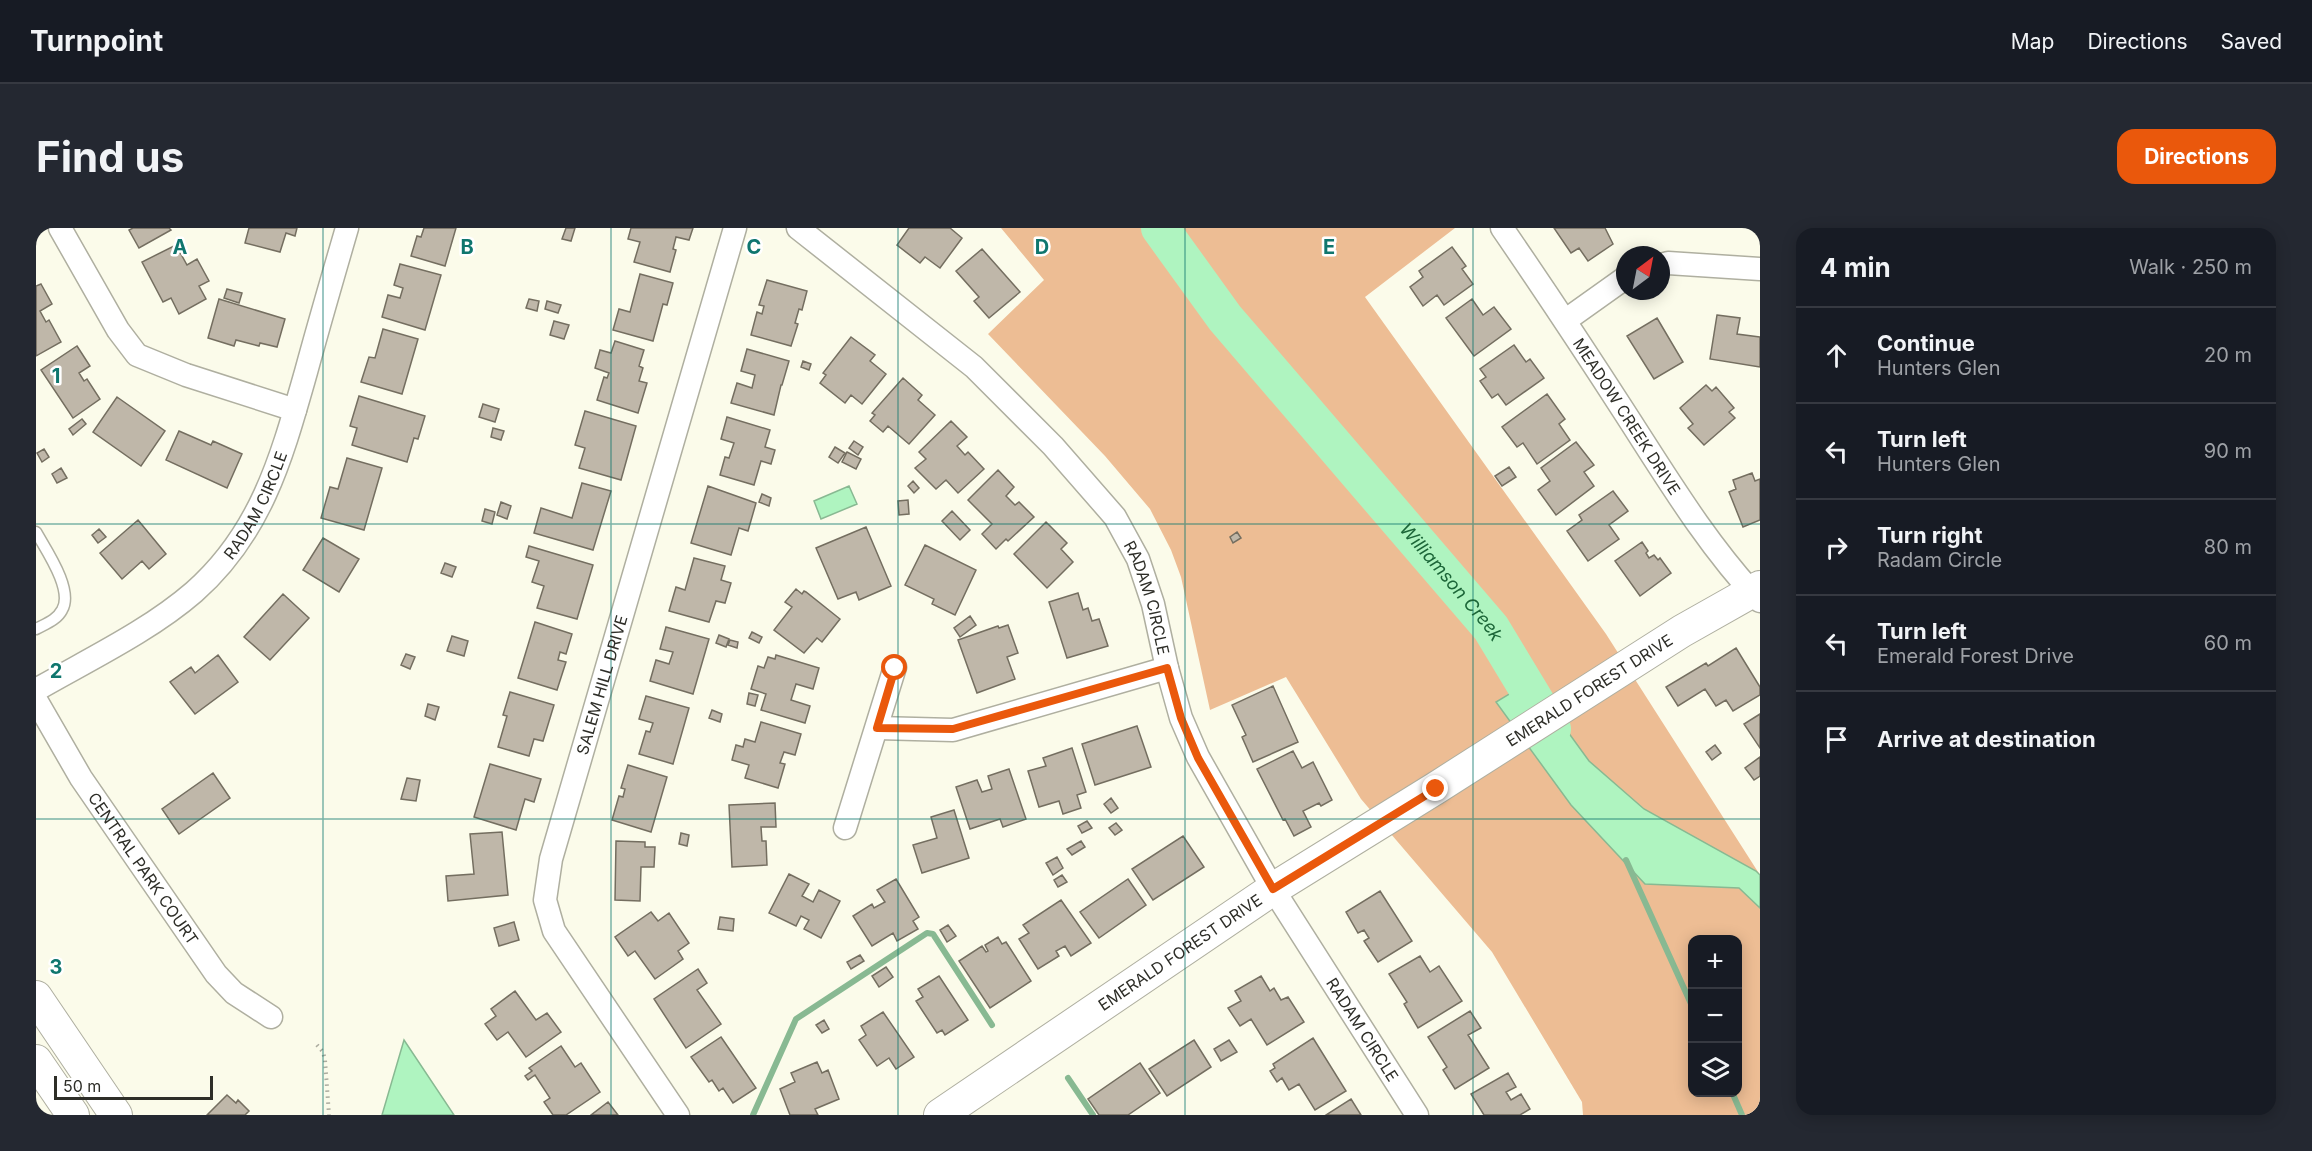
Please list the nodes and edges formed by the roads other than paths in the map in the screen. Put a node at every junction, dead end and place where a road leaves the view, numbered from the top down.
1 (60, 228) edge
2 (346, 228) edge
3 (735, 228) edge
4 (798, 228) edge
5 (1502, 228) edge
6 (1670, 263) edge
7 (1760, 269) edge
8 (1616, 284) edge
9 (1566, 320) junction
10 (295, 410) junction
11 (36, 532) edge
12 (1757, 594) edge
13 (36, 629) edge
14 (895, 668) dead end
15 (1167, 668) junction
16 (36, 690) edge
17 (36, 700) edge
18 (877, 728) junction
19 (845, 828) dead end
20 (1273, 889) junction
21 (36, 997) edge
22 (271, 1017) dead end
23 (36, 1061) edge
24 (73, 1115) edge
25 (116, 1115) edge
26 (678, 1115) edge
27 (940, 1115) edge
28 (1417, 1115) edge

1 - 10 street
2 - 10 street, RADAM CIRCLE
3 - 26 street, SALEM HILL DRIVE
4 - 15 street, RADAM CIRCLE
5 - 9 street, MEADOW CREEK DRIVE
6 - 7 street
8 - 9 street
9 - 12 street, MEADOW CREEK DRIVE
10 - 16 street, RADAM CIRCLE
11 - 13 lane
12 - 20 street, EMERALD FOREST DRIVE
14 - 18 street
15 - 18 street
15 - 20 street, RADAM CIRCLE
17 - 22 street, CENTRAL PARK COURT
18 - 19 street
20 - 27 street, EMERALD FOREST DRIVE
20 - 28 street, RADAM CIRCLE
21 - 25 street
23 - 24 street

